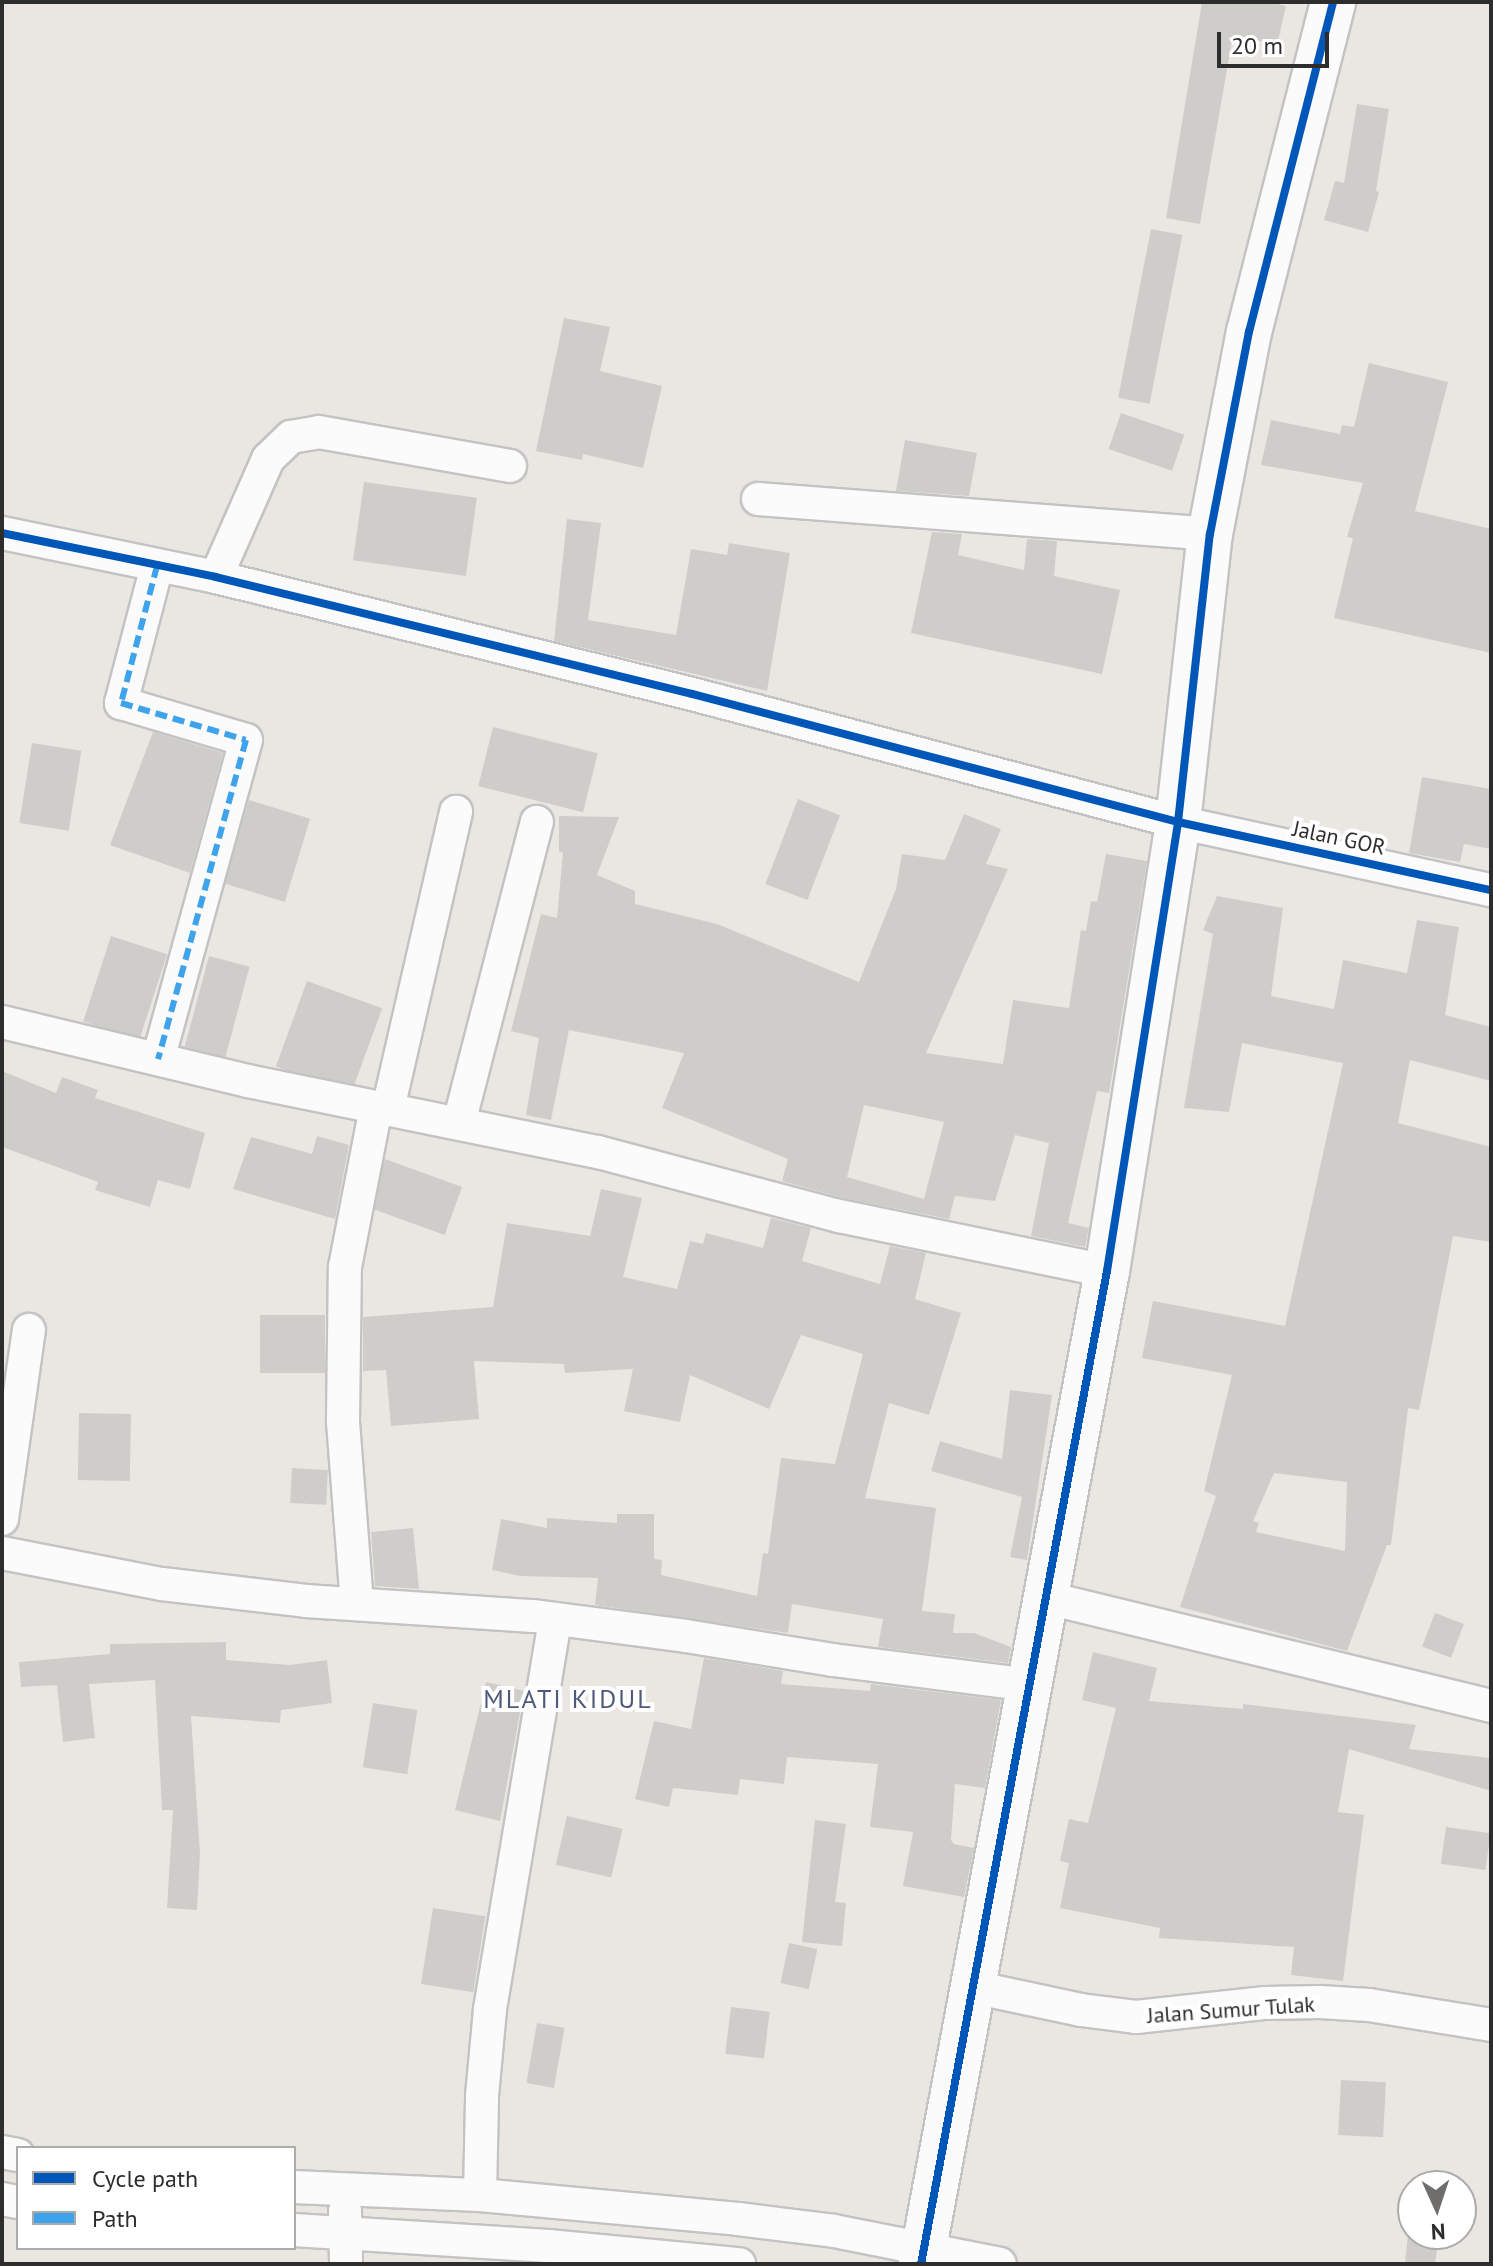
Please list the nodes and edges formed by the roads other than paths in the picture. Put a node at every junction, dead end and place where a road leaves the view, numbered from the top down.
1 (1333, 2) edge
2 (510, 466) dead end
3 (758, 499) dead end
4 (2, 533) edge
5 (1210, 534) junction
6 (157, 566) junction
7 (216, 577) junction
8 (456, 812) dead end
9 (537, 822) dead end
10 (1178, 822) junction
11 (1491, 890) edge
12 (2, 1022) edge
13 (158, 1059) junction
14 (382, 1108) junction
15 (459, 1123) junction
16 (1107, 1271) junction
17 (29, 1330) dead end
18 (2, 1519) edge
19 (2, 1553) edge
20 (1048, 1598) junction
21 (357, 1604) junction
22 (555, 1619) junction
23 (1031, 1685) junction
24 (1491, 1706) edge
25 (973, 1987) junction
26 (1491, 2025) edge
27 (296, 2188) edge
28 (480, 2195) junction
29 (345, 2222) edge
30 (296, 2230) edge
31 (923, 2256) edge
32 (739, 2264) edge
33 (1000, 2264) edge

1 - 5 street
2 - 7 street
3 - 5 street
4 - 6 street, Jalan GOR
5 - 10 street
6 - 7 street, Jalan GOR
6 - 13 street
7 - 10 street, Jalan GOR
8 - 14 street
9 - 15 street
10 - 11 street, Jalan GOR
10 - 16 street
12 - 13 street
13 - 14 street
14 - 15 street
14 - 21 street
15 - 16 street
16 - 20 street
17 - 18 street
19 - 21 street
20 - 23 street
20 - 24 street
21 - 22 street
22 - 23 street
22 - 28 street
23 - 25 street
25 - 26 street, Jalan Sumur Tulak
25 - 31 street
27 - 29 street
28 - 29 street
28 - 31 street
29 - 30 street
29 - 32 street
31 - 33 street

